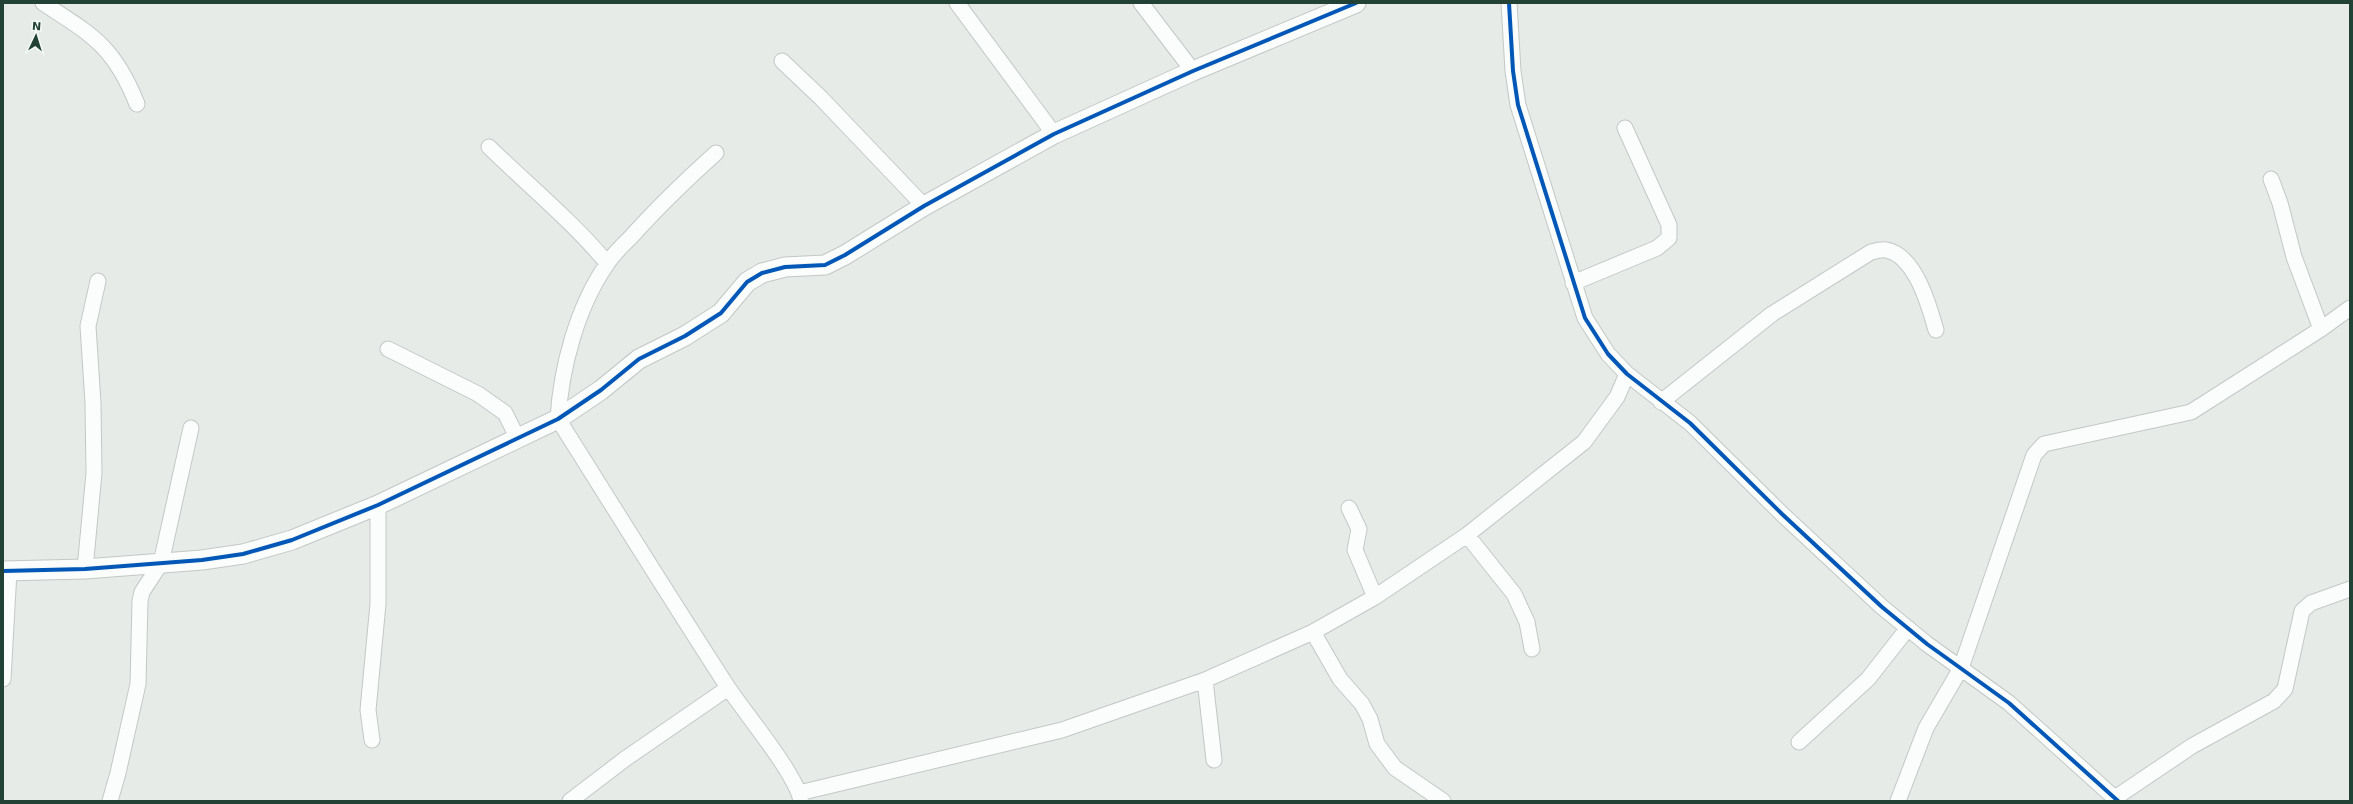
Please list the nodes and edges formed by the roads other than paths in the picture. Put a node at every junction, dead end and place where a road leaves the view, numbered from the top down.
1 (43, 3) edge
2 (957, 3) edge
3 (1141, 3) edge
4 (1356, 3) edge
5 (1509, 3) edge
6 (782, 61) dead end
7 (1193, 71) junction
8 (137, 104) dead end
9 (1625, 128) dead end
10 (1054, 134) junction
11 (489, 146) dead end
12 (716, 153) dead end
13 (2271, 179) dead end
14 (924, 206) junction
15 (607, 263) junction
16 (98, 281) dead end
17 (1574, 283) junction
18 (2350, 308) edge
19 (2321, 329) junction
20 (1936, 330) dead end
21 (388, 349) dead end
22 (1627, 374) junction
23 (1661, 402) junction
24 (558, 419) junction
25 (191, 428) dead end
26 (518, 439) junction
27 (378, 505) junction
28 (1349, 508) dead end
29 (1467, 535) junction
30 (161, 563) junction
31 (85, 569) junction
32 (6, 571) edge
33 (2350, 589) edge
34 (1375, 597) junction
35 (1908, 628) junction
36 (1313, 632) junction
37 (1532, 649) dead end
38 (1961, 668) junction
39 (3, 679) edge
40 (1205, 680) junction
41 (728, 688) junction
42 (372, 740) dead end
43 (1799, 742) dead end
44 (1214, 760) dead end
45 (800, 797) edge
46 (2117, 800) edge
47 (110, 801) edge
48 (570, 801) edge
49 (1443, 801) edge
50 (1898, 801) edge

1 - 8 street
2 - 10 street
3 - 7 street
4 - 7 street
5 - 17 street
6 - 14 street
7 - 10 street
9 - 17 street
10 - 14 street
11 - 15 street
12 - 15 street
13 - 19 street
14 - 24 street
15 - 24 street
16 - 31 street
17 - 22 street
18 - 19 street
19 - 38 street
20 - 23 street
21 - 26 street
22 - 23 street
22 - 29 street
23 - 35 street
24 - 26 street
24 - 41 street
25 - 30 street
26 - 27 street
27 - 30 street
27 - 42 street
28 - 34 street
29 - 34 street
29 - 37 street
30 - 31 street
30 - 47 street
31 - 32 street
32 - 39 street
33 - 46 street
34 - 36 street
35 - 38 street
35 - 43 street
36 - 40 street
36 - 49 street
38 - 46 street
38 - 50 street
40 - 44 street
40 - 45 street
41 - 45 street
41 - 48 street

